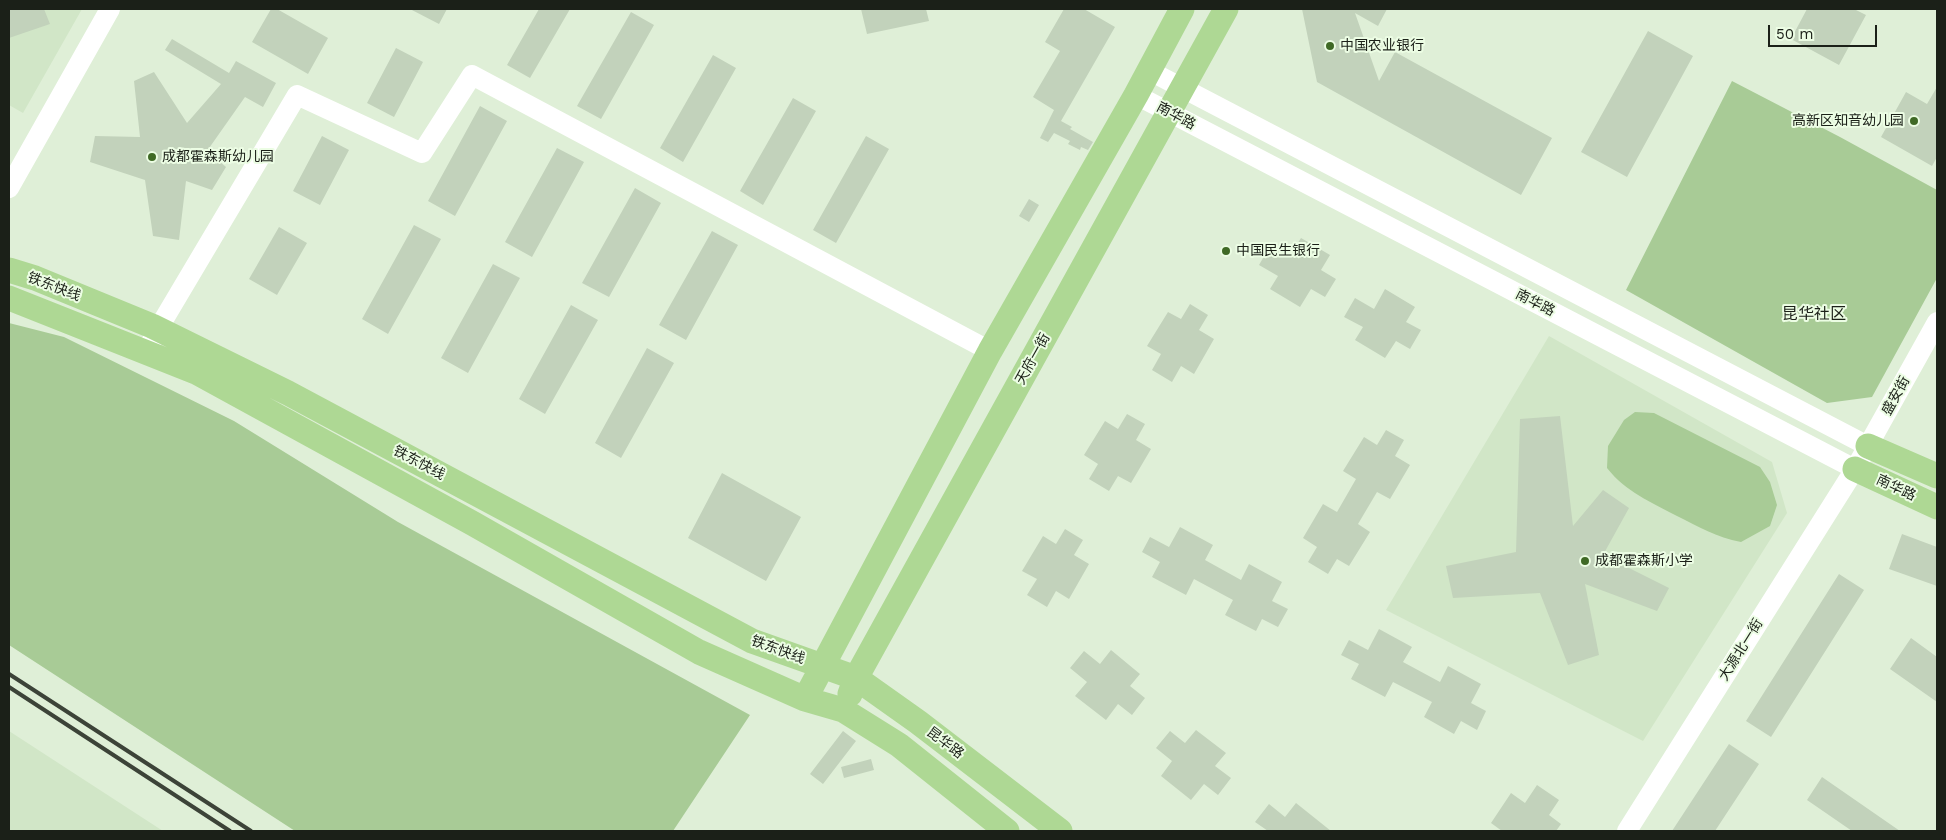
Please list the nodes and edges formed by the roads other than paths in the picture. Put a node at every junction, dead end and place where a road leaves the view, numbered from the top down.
1 (110, 9) edge
2 (1182, 9) edge
3 (1226, 9) edge
4 (1148, 70) junction
5 (1182, 88) junction
6 (1136, 95) junction
7 (1169, 113) junction
8 (9, 188) edge
9 (9, 270) edge
10 (9, 298) edge
11 (1937, 322) edge
12 (158, 329) junction
13 (990, 351) junction
14 (146, 352) junction
15 (1868, 446) junction
16 (1855, 469) junction
17 (1937, 476) edge
18 (1937, 507) edge
19 (824, 666) junction
20 (856, 678) junction
21 (805, 699) junction
22 (842, 710) junction
23 (1007, 831) edge
24 (1060, 831) edge
25 (1627, 831) edge

1 - 8 street
2 - 4 main road
3 - 5 main road, 天府一街
4 - 5 street
4 - 6 main road
5 - 7 main road, 天府一街
5 - 15 street
6 - 7 street, 南华路
6 - 13 main road
7 - 16 street, 南华路
7 - 20 main road, 天府一街
9 - 12 main road, 铁东快线
10 - 14 main road, 铁东快线
11 - 15 street, 盛安街
12 - 13 street
12 - 14 street
12 - 19 main road, 铁东快线
13 - 19 main road
14 - 21 main road, 铁东快线
15 - 16 street, 盛安街
15 - 17 main road, 南华路
16 - 18 main road, 南华路
16 - 25 street, 大源北一街
19 - 20 main road, 昆华路
19 - 21 main road
20 - 22 main road, 天府一街
20 - 24 main road, 昆华路
21 - 22 main road
22 - 23 main road

